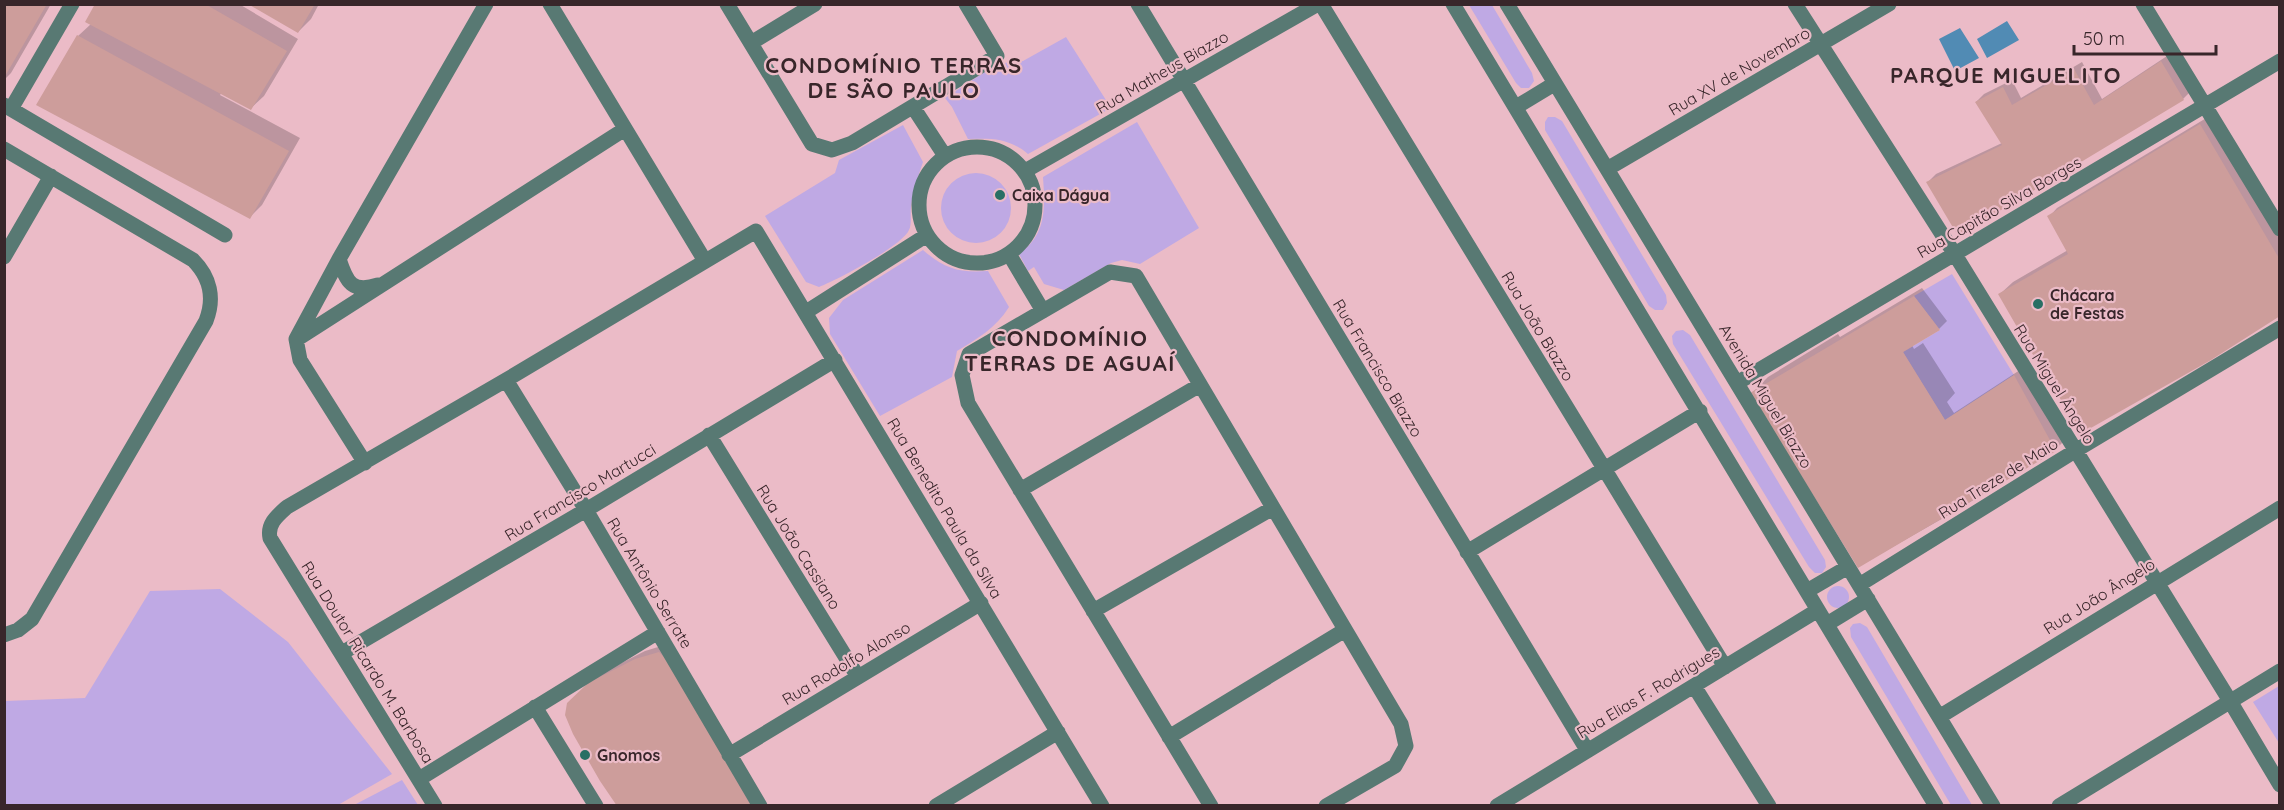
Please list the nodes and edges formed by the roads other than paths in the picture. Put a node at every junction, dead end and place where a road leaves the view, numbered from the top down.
1 (72, 4) edge
2 (486, 4) edge
3 (549, 4) edge
4 (727, 4) edge
5 (814, 4) edge
6 (966, 4) edge
7 (1138, 4) edge
8 (1319, 4) edge
9 (1453, 4) edge
10 (1507, 4) edge
11 (1795, 4) edge
12 (1889, 4) edge
13 (2143, 4) edge
14 (751, 44) junction
15 (1820, 45) junction
16 (2280, 61) edge
17 (1184, 81) junction
18 (1554, 84) junction
19 (913, 106) junction
20 (8, 107) edge
21 (1516, 107) junction
22 (2206, 107) junction
23 (625, 129) junction
24 (4, 149) edge
25 (945, 156) junction
26 (1607, 170) junction
27 (1025, 171) junction
28 (51, 176) junction
29 (2280, 229) edge
30 (225, 235) dead end
31 (927, 235) junction
32 (1009, 254) junction
33 (1954, 254) junction
34 (4, 257) edge
35 (339, 259) junction
36 (705, 261) junction
37 (387, 282) junction
38 (1043, 311) junction
39 (806, 312) junction
40 (2280, 328) edge
41 (296, 339) junction
42 (835, 360) junction
43 (506, 380) junction
44 (1737, 383) junction
45 (1200, 385) junction
46 (1700, 411) junction
47 (709, 435) junction
48 (2075, 451) junction
49 (365, 463) junction
50 (1604, 469) junction
51 (1020, 490) junction
52 (1273, 508) junction
53 (2280, 508) edge
54 (586, 510) junction
55 (1467, 552) junction
56 (1848, 567) junction
57 (2156, 582) junction
58 (1859, 585) junction
59 (1807, 591) junction
60 (1868, 599) junction
61 (981, 603) junction
62 (1818, 610) junction
63 (1093, 611) junction
64 (1827, 624) junction
65 (1345, 630) junction
66 (658, 632) junction
67 (4, 635) edge
68 (342, 653) junction
69 (1725, 667) junction
70 (2280, 671) edge
71 (858, 677) junction
72 (1694, 686) junction
73 (2230, 701) junction
74 (535, 706) junction
75 (1939, 717) junction
76 (1058, 732) junction
77 (1169, 737) junction
78 (1587, 750) junction
79 (729, 754) junction
80 (419, 779) junction
81 (2280, 785) edge
82 (435, 806) edge
83 (596, 806) edge
84 (760, 806) edge
85 (936, 806) edge
86 (1102, 806) edge
87 (1210, 806) edge
88 (1326, 806) edge
89 (1497, 806) edge
90 (1769, 806) edge
91 (1936, 806) edge
92 (1993, 806) edge
93 (2059, 806) edge

1 - 20 street
2 - 35 street
3 - 23 street
4 - 14 street
5 - 14 street
6 - 19 street
7 - 17 street, Rua Francisco Biazzo
8 - 17 street, Rua Matheus Biazzo
8 - 50 street, Rua João Biazzo
9 - 21 street
10 - 18 street, Avenida Miguel Biazzo
11 - 15 street, Rua Miguel Ângelo
12 - 15 street, Rua XV de Novembro
13 - 22 street
14 - 19 street
15 - 26 street, Rua XV de Novembro
15 - 33 street, Rua Miguel Ângelo
16 - 22 street, Rua Capitão Silva Borges
17 - 27 street, Rua Matheus Biazzo
17 - 55 street, Rua Francisco Biazzo
18 - 21 street
18 - 26 street, Avenida Miguel Biazzo
19 - 25 street
20 - 30 street
21 - 46 street
22 - 29 street
22 - 33 street, Rua Capitão Silva Borges
23 - 36 street
23 - 37 street
24 - 28 street
25 - 27 street
25 - 31 street
26 - 44 street, Avenida Miguel Biazzo
27 - 32 street
28 - 34 street
28 - 67 street
31 - 32 street
31 - 39 street
32 - 38 street
33 - 44 street, Rua Capitão Silva Borges
33 - 48 street, Rua Miguel Ângelo
35 - 37 street
35 - 41 street
36 - 39 street, Rua Benedito Paula da Silva
36 - 43 street
37 - 41 street
38 - 45 street
38 - 51 street
39 - 42 street, Rua Benedito Paula da Silva
40 - 48 street, Rua Treze de Maio
41 - 49 street
42 - 47 street, Rua Francisco Martucci
42 - 61 street, Rua Benedito Paula da Silva
43 - 49 street
43 - 54 street, Rua Antônio Serrate
44 - 56 street, Avenida Miguel Biazzo
45 - 51 street
45 - 52 street
46 - 50 street
46 - 59 street
47 - 54 street, Rua Francisco Martucci
47 - 71 street, Rua João Cassiano
48 - 57 street, Rua Miguel Ângelo
48 - 58 street, Rua Treze de Maio
49 - 68 street, Rua Doutor Ricardo M. Barbosa
50 - 55 street
50 - 69 street, Rua João Biazzo
51 - 63 street
52 - 63 street
52 - 65 street
53 - 57 street, Rua João Ângelo
54 - 66 street, Rua Antônio Serrate
54 - 68 street, Rua Francisco Martucci
55 - 78 street, Rua Francisco Biazzo
56 - 58 street, Avenida Miguel Biazzo
56 - 59 street
57 - 73 street, Rua Miguel Ângelo
57 - 75 street, Rua João Ângelo
58 - 60 street, Avenida Miguel Biazzo
59 - 62 street
60 - 64 street
60 - 75 street, Avenida Miguel Biazzo
61 - 71 street, Rua Rodolfo Alonso
61 - 76 street, Rua Benedito Paula da Silva
62 - 64 street
62 - 69 street, Rua Elias F. Rodrigues
63 - 77 street
64 - 91 street
65 - 77 street
65 - 88 street
66 - 74 street
66 - 79 street, Rua Antônio Serrate
68 - 80 street, Rua Doutor Ricardo M. Barbosa
69 - 72 street, Rua Elias F. Rodrigues
70 - 73 street
71 - 79 street, Rua Rodolfo Alonso
72 - 78 street, Rua Elias F. Rodrigues
72 - 90 street
73 - 81 street, Rua Miguel Ângelo
73 - 93 street
74 - 80 street
74 - 83 street
75 - 92 street, Avenida Miguel Biazzo
76 - 85 street
76 - 86 street, Rua Benedito Paula da Silva
77 - 87 street
78 - 89 street, Rua Elias F. Rodrigues
79 - 84 street, Rua Antônio Serrate
80 - 82 street, Rua Doutor Ricardo M. Barbosa

